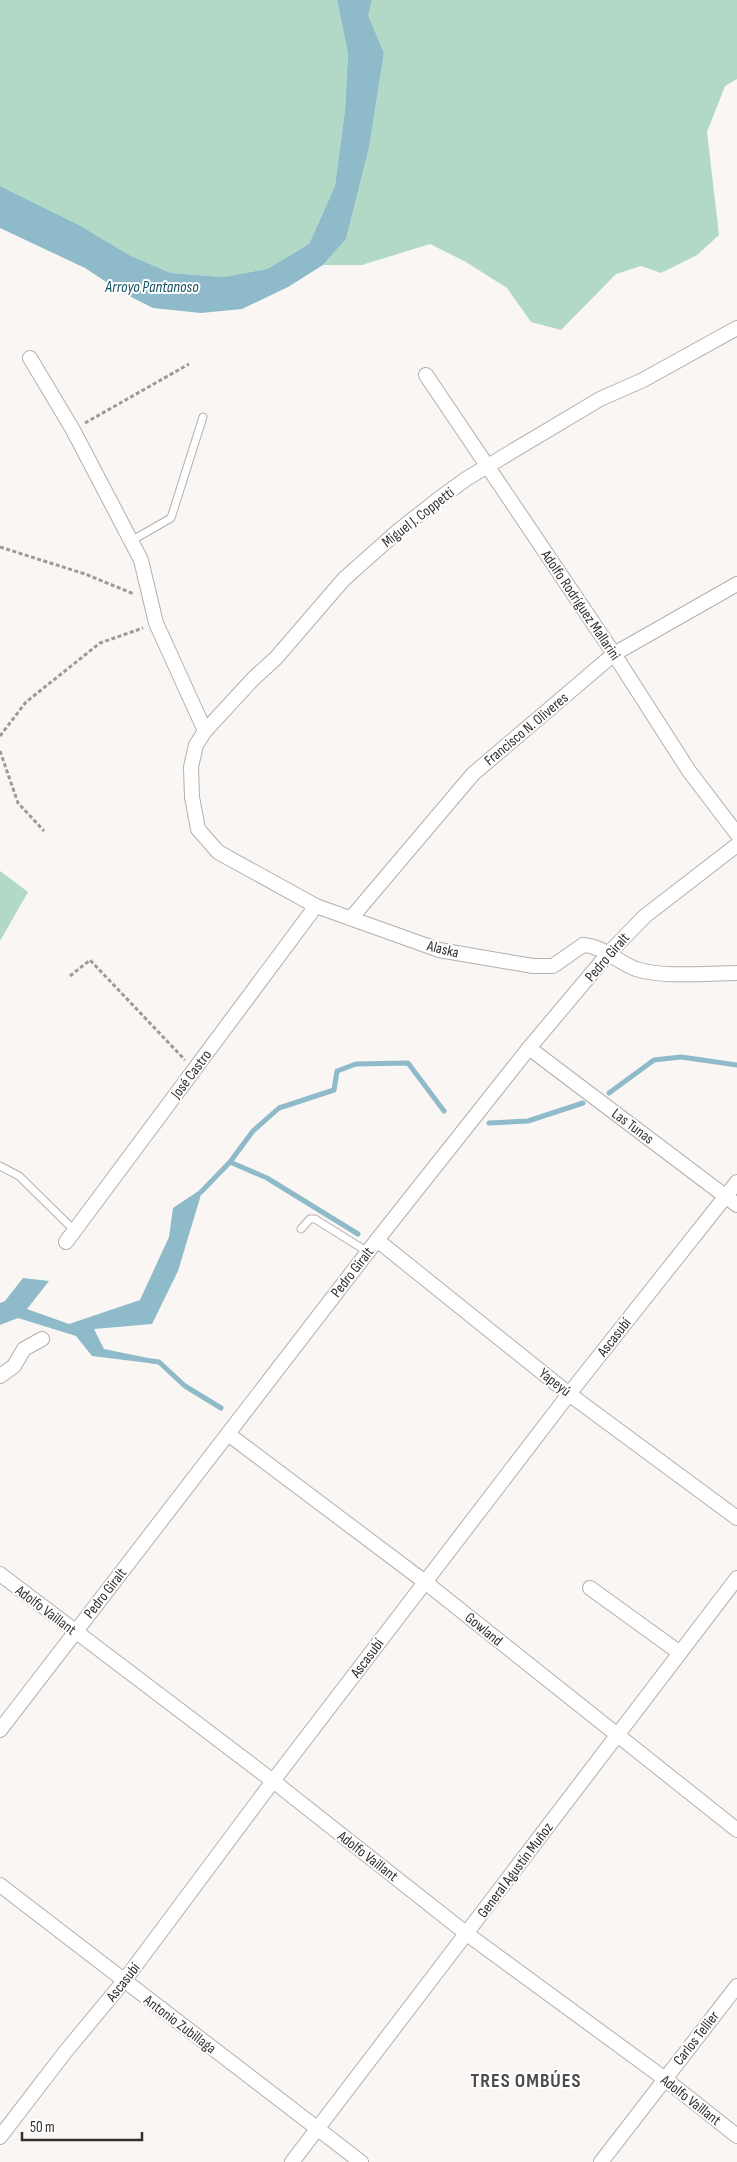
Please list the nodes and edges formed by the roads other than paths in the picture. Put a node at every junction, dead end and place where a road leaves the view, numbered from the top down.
1 (737, 328) edge
2 (30, 358) dead end
3 (426, 375) dead end
4 (203, 417) dead end
5 (488, 466) junction
6 (131, 541) junction
7 (737, 584) edge
8 (614, 654) junction
9 (205, 731) junction
10 (192, 797) joint
11 (737, 834) edge
12 (737, 845) edge
13 (316, 906) junction
14 (352, 917) junction
15 (608, 954) junction
16 (737, 973) edge
17 (529, 1048) junction
18 (0, 1166) edge
19 (737, 1182) edge
20 (726, 1196) junction
21 (737, 1204) edge
22 (301, 1229) dead end
23 (74, 1230) junction
24 (377, 1240) junction
25 (66, 1242) dead end
26 (368, 1252) junction
27 (42, 1339) dead end
28 (0, 1376) edge
29 (569, 1394) junction
30 (228, 1434) junction
31 (737, 1518) edge
32 (0, 1574) edge
33 (737, 1578) edge
34 (425, 1582) junction
35 (590, 1588) dead end
36 (75, 1632) junction
37 (680, 1653) junction
38 (0, 1730) edge
39 (618, 1735) junction
40 (273, 1781) junction
41 (737, 1830) edge
42 (0, 1885) edge
43 (467, 1934) junction
44 (124, 1982) junction
45 (737, 1986) edge
46 (665, 2079) junction
47 (318, 2129) junction
48 (737, 2136) edge
49 (0, 2137) edge
50 (292, 2162) edge
51 (361, 2162) edge
52 (601, 2162) edge

1 - 5 street, Miguel J. Coppetti
2 - 6 street
3 - 5 street, Adolfo Rodríguez Mallarini
4 - 6 lane
5 - 8 street, Adolfo Rodríguez Mallarini
5 - 9 street, Miguel J. Coppetti
6 - 9 street
7 - 8 street, Francisco N. Oliveres
8 - 11 street, Adolfo Rodríguez Mallarini
8 - 14 street, Francisco N. Oliveres
9 - 10 street, Miguel J. Coppetti
10 - 13 street, Alaska
12 - 15 street, Pedro Giralt
13 - 14 street, Alaska
13 - 23 street, José Castro
14 - 15 street, Alaska
15 - 16 street, Alaska
15 - 17 street, Pedro Giralt
17 - 20 street, Las Tunas
17 - 24 street, Pedro Giralt
18 - 23 lane
19 - 20 street, Ascasubí
20 - 21 street, Las Tunas
20 - 29 street, Ascasubí
22 - 26 lane
23 - 25 street, José Castro
24 - 26 street, Pedro Giralt
24 - 29 street, Yapeyú
26 - 30 street, Pedro Giralt
27 - 28 street
29 - 31 street, Yapeyú
29 - 34 street, Ascasubí
30 - 34 street, Gowland
30 - 36 street, Pedro Giralt
32 - 36 street, Adolfo Vaillant
33 - 37 street, General Agustín Muñoz
34 - 39 street, Gowland
34 - 40 street, Ascasubí
35 - 37 street
36 - 38 street, Pedro Giralt
36 - 40 street, Adolfo Vaillant
37 - 39 street, General Agustín Muñoz
39 - 41 street, Gowland
39 - 43 street, General Agustín Muñoz
40 - 43 street, Adolfo Vaillant
40 - 44 street, Ascasubí
42 - 44 street, Antonio Zubillaga
43 - 46 street, Adolfo Vaillant
43 - 47 street, General Agustín Muñoz
44 - 47 street, Antonio Zubillaga
44 - 49 street, Ascasubí
45 - 46 street, Carlos Tellier
46 - 48 street, Adolfo Vaillant
46 - 52 street, Carlos Tellier
47 - 50 street, General Agustín Muñoz
47 - 51 street, Antonio Zubillaga

